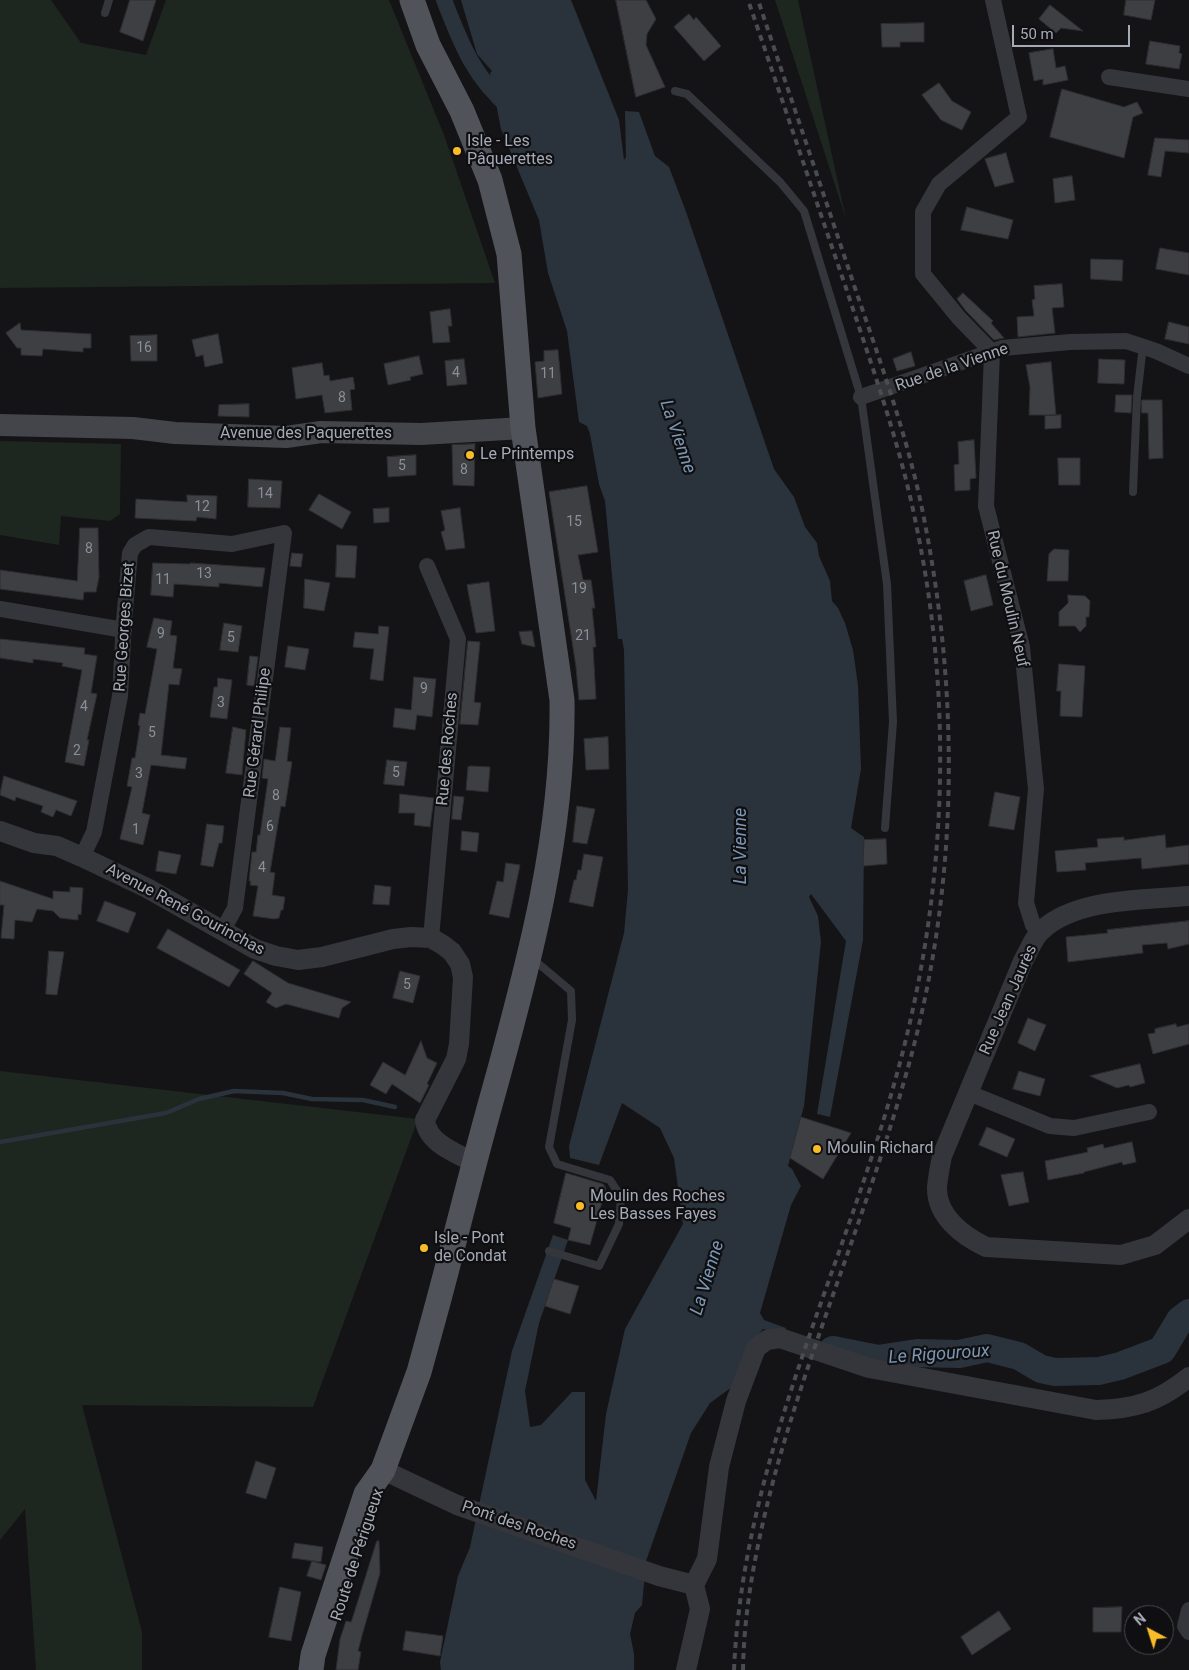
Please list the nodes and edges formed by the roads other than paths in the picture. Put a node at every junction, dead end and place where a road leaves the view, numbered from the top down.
1 (109, 0) edge
2 (412, 0) edge
3 (993, 0) edge
4 (105, 13) dead end
5 (1109, 77) dead end
6 (1189, 89) edge
7 (675, 91) dead end
8 (1143, 346) junction
9 (992, 352) junction
10 (1189, 366) edge
11 (861, 397) junction
12 (0, 425) edge
13 (523, 428) junction
14 (1133, 492) dead end
15 (284, 533) joint
16 (427, 566) dead end
17 (0, 609) edge
18 (124, 630) junction
19 (885, 828) dead end
20 (0, 831) edge
21 (82, 857) junction
22 (1189, 896) edge
23 (223, 930) junction
24 (1039, 932) junction
25 (430, 938) junction
26 (530, 956) junction
27 (969, 1092) junction
28 (1149, 1112) dead end
29 (474, 1163) junction
30 (1189, 1219) edge
31 (549, 1251) dead end
32 (1189, 1377) edge
33 (382, 1470) junction
34 (694, 1585) junction
35 (1189, 1610) edge
36 (1189, 1632) edge
37 (311, 1670) edge
38 (318, 1670) edge
39 (686, 1670) edge

1 - 4 lane
2 - 13 main road
3 - 9 street
5 - 6 street
7 - 11 lane
8 - 9 street, Rue de la Vienne
8 - 10 street, Rue de la Vienne
8 - 14 lane
9 - 11 street, Rue de la Vienne
9 - 24 street, Rue du Moulin Neuf
11 - 19 lane
12 - 13 main road, Avenue des Paquerettes
13 - 26 main road
15 - 18 street, Rue Georges Bizet
15 - 23 street, Rue Gérard Philipe
16 - 25 street, Rue des Roches
17 - 18 street
18 - 21 street, Rue Georges Bizet
20 - 21 street, Avenue René Gourinchas
21 - 23 street, Avenue René Gourinchas
22 - 24 street, Rue Jean Jaurès
23 - 25 street, Avenue René Gourinchas
24 - 27 street, Rue Jean Jaurès
25 - 29 street
26 - 29 main road
26 - 31 lane
27 - 28 street
27 - 30 street, Rue Jean Jaurès
29 - 33 main road
32 - 34 street
33 - 34 street, Pont des Roches
33 - 37 main road, Route de Périgueux
33 - 38 main road, Route de Périgueux
34 - 39 street
35 - 36 street

